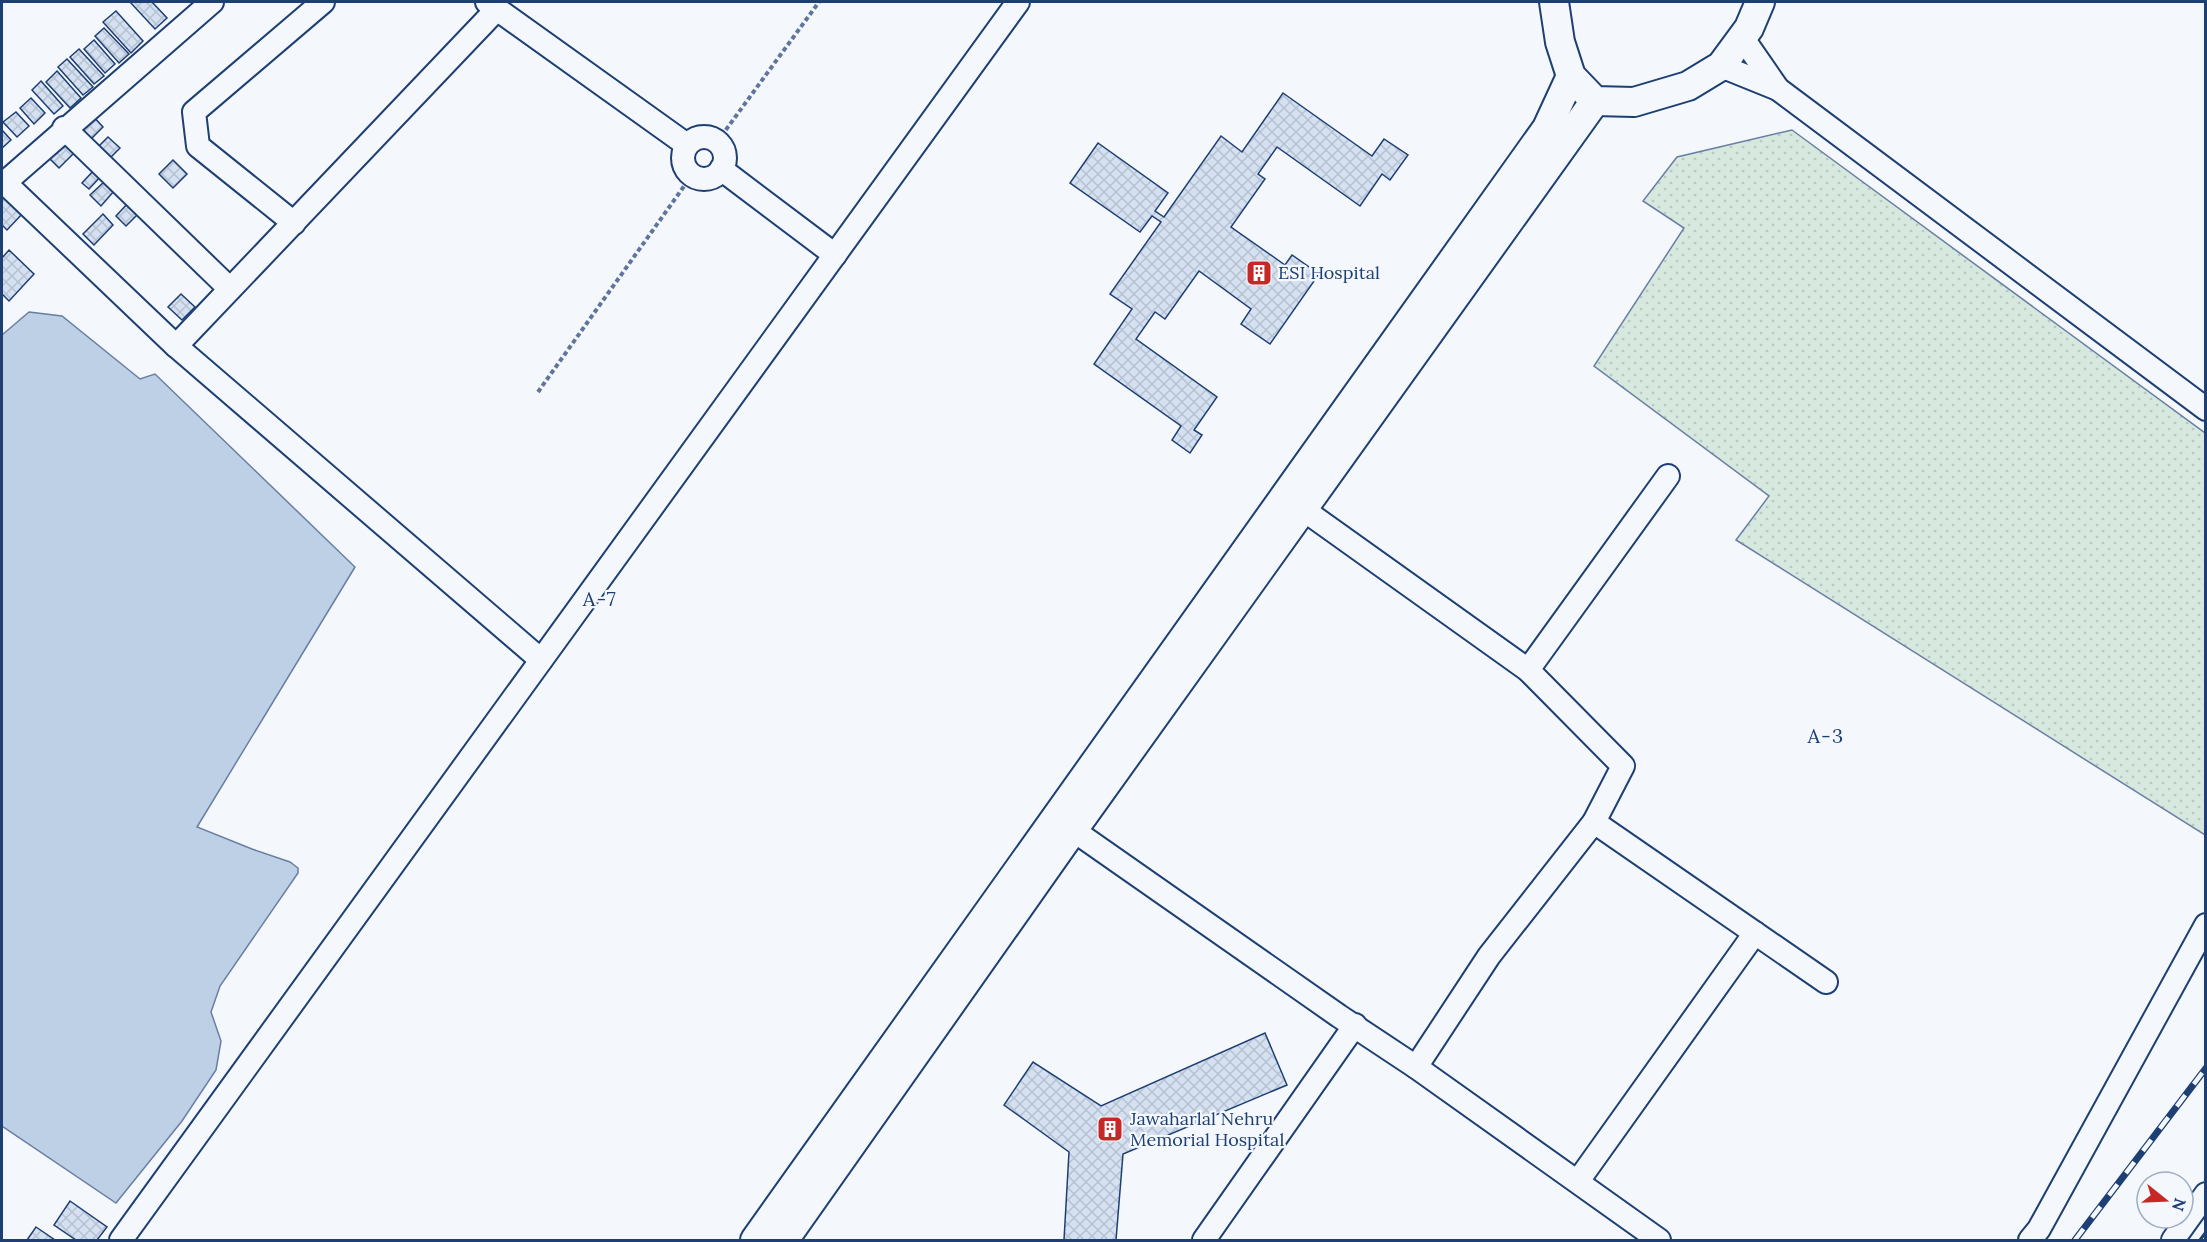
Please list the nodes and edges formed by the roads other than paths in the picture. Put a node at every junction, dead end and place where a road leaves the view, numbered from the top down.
1 (212, 2) edge
2 (323, 2) edge
3 (1018, 2) edge
4 (1554, 2) edge
5 (1760, 2) edge
6 (492, 5) edge
7 (1742, 38) junction
8 (1721, 66) junction
9 (1571, 76) junction
10 (1778, 89) junction
11 (1595, 101) junction
12 (64, 128) junction
13 (687, 146) junction
14 (721, 169) junction
15 (3, 183) edge
16 (294, 223) junction
17 (835, 255) junction
18 (230, 289) junction
19 (176, 346) junction
20 (2205, 409) edge
21 (1668, 476) dead end
22 (1293, 502) junction
23 (541, 660) junction
24 (1528, 670) junction
25 (1594, 822) junction
26 (1072, 830) junction
27 (2205, 926) edge
28 (1755, 933) junction
29 (1826, 982) dead end
30 (1355, 1025) junction
31 (1416, 1066) junction
32 (1578, 1181) junction
33 (2205, 1194) edge
34 (121, 1240) edge
35 (755, 1240) edge
36 (784, 1240) edge
37 (1204, 1240) edge
38 (1659, 1240) edge
39 (2030, 1240) edge
40 (2173, 1240) edge

1 - 12 street
2 - 16 street
3 - 17 street
4 - 9 main road
5 - 7 main road
6 - 13 street
6 - 16 street
7 - 8 main road
7 - 10 street
8 - 10 street
8 - 11 main road
9 - 11 main road
9 - 22 main road
10 - 20 street
11 - 22 main road
12 - 15 street
12 - 18 street
13 - 14 street
13 - 14 street
14 - 17 street
15 - 19 street
16 - 18 street
17 - 23 street
18 - 19 street
19 - 23 street
21 - 24 street
22 - 24 street
22 - 26 main road
22 - 35 main road
23 - 34 street
24 - 25 street
25 - 28 street
25 - 31 street
26 - 30 street
26 - 36 main road
27 - 39 street
28 - 29 street
28 - 32 street
30 - 31 street
30 - 37 street
31 - 32 street
32 - 38 street
33 - 40 street

